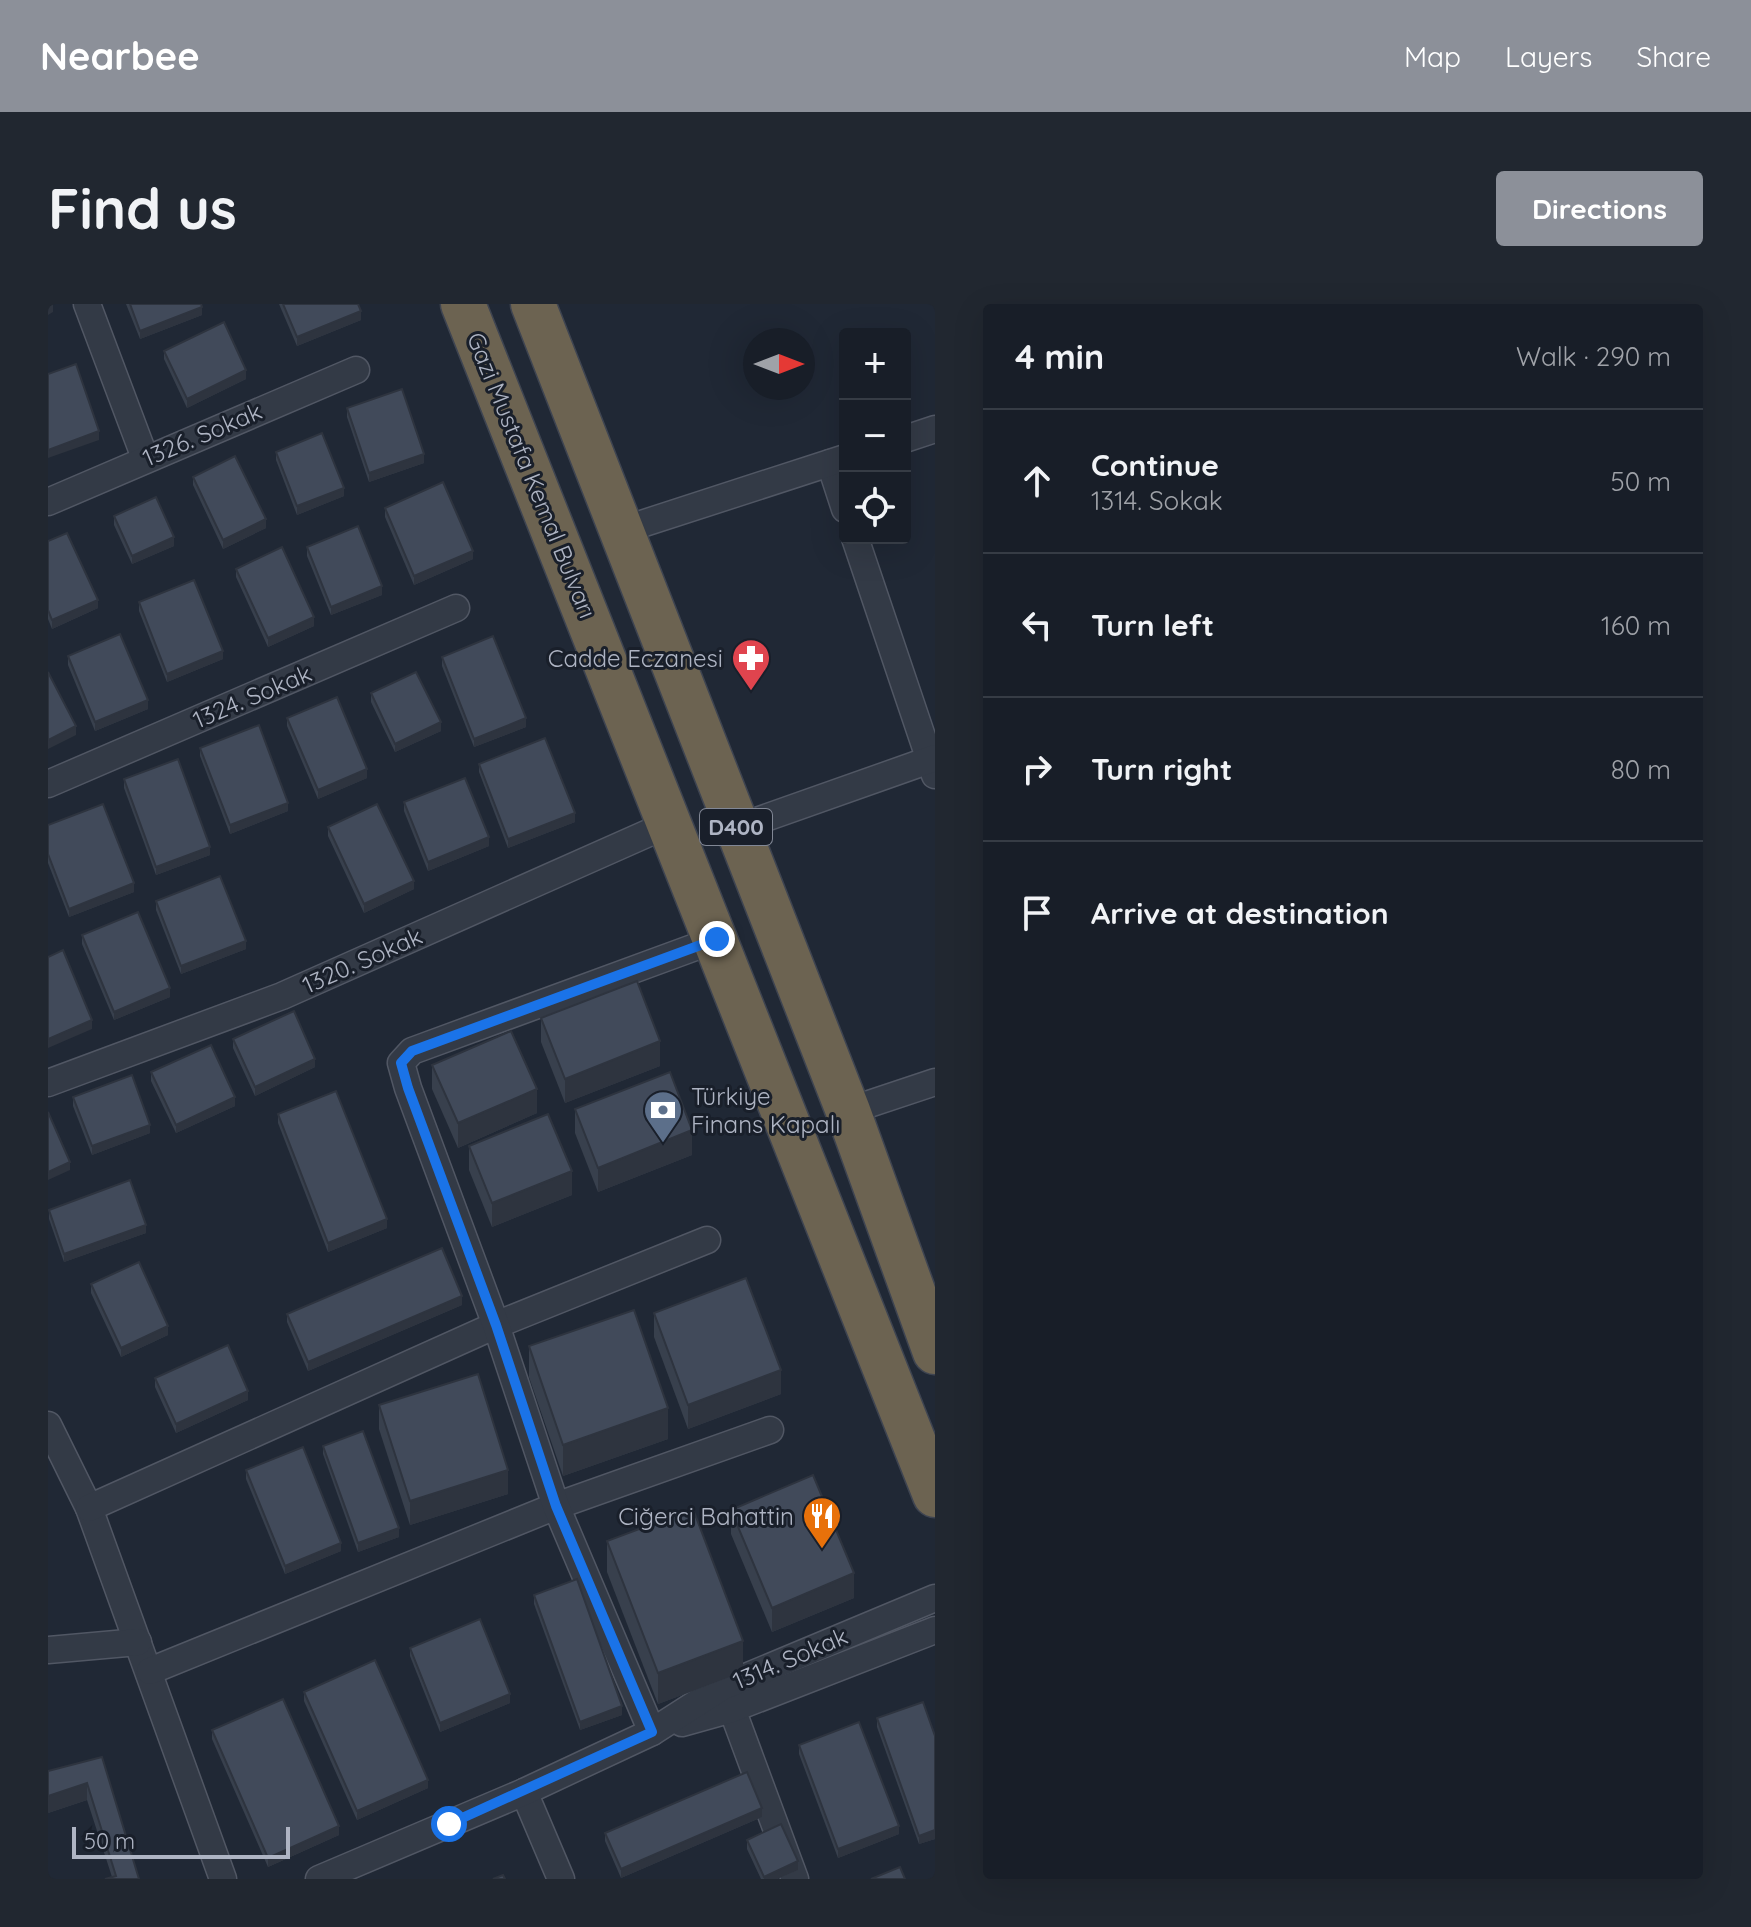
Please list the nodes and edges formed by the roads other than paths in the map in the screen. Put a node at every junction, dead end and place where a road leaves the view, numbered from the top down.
1 (87, 304) edge
2 (463, 304) edge
3 (533, 304) edge
4 (356, 370) dead end
5 (935, 429) edge
6 (911, 437) edge
7 (145, 458) junction
8 (837, 461) edge
9 (48, 502) edge
10 (623, 530) junction
11 (857, 544) edge
12 (456, 608) dead end
13 (933, 764) edge
14 (48, 784) edge
15 (671, 823) junction
16 (737, 828) junction
17 (717, 939) junction
18 (935, 1082) edge
19 (48, 1083) edge
20 (848, 1111) junction
21 (707, 1240) dead end
22 (496, 1325) junction
23 (935, 1352) edge
24 (48, 1425) edge
25 (770, 1430) dead end
26 (935, 1495) edge
27 (556, 1506) junction
28 (89, 1508) junction
29 (935, 1598) edge
30 (935, 1630) edge
31 (138, 1642) junction
32 (48, 1650) edge
33 (150, 1671) junction
34 (732, 1709) junction
35 (652, 1732) junction
36 (524, 1792) junction
37 (223, 1879) edge
38 (319, 1879) edge
39 (561, 1879) edge
40 (795, 1879) edge

1 - 7 street
2 - 15 highway, Gazi Mustafa Kemal Bulvarı / D400
3 - 10 highway, D400
4 - 7 street, 1326. Sokak
5 - 6 street
7 - 9 street, 1326. Sokak
8 - 10 street
10 - 16 highway, D400
11 - 13 street
12 - 14 street, 1324. Sokak
13 - 16 street
15 - 17 highway, Gazi Mustafa Kemal Bulvarı / D400
15 - 19 street, 1320. Sokak
16 - 20 highway, D400
17 - 22 street
17 - 26 highway, Gazi Mustafa Kemal Bulvarı / D400
18 - 20 street
20 - 23 highway, D400
21 - 22 street
22 - 27 street
22 - 28 street
24 - 28 street
25 - 27 street
27 - 33 street
27 - 35 street
28 - 31 street
29 - 35 street, 1314. Sokak
30 - 34 street, 1314. Sokak
31 - 32 street
31 - 33 street
33 - 37 street
34 - 35 street, 1314. Sokak
34 - 40 street
35 - 36 street, 1314. Sokak
36 - 38 street, 1314. Sokak
36 - 39 street

